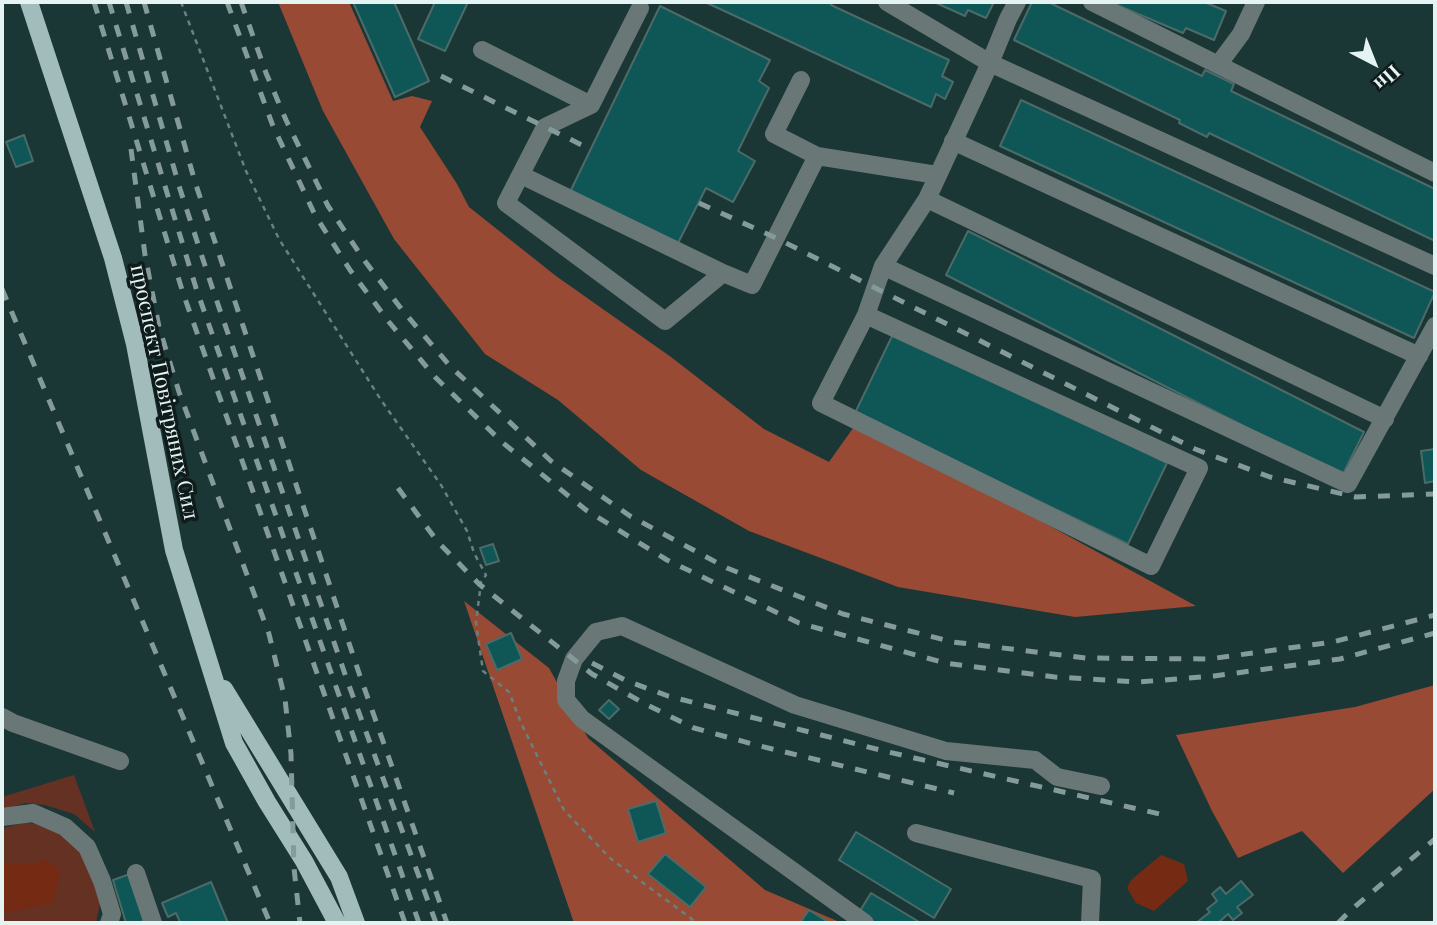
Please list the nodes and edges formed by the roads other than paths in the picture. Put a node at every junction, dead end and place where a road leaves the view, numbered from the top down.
1 (29, 2) edge
2 (887, 2) edge
3 (1017, 2) edge
4 (1091, 2) edge
5 (1256, 2) edge
6 (640, 8) dead end
7 (482, 50) dead end
8 (990, 63) junction
9 (1218, 65) junction
10 (802, 80) dead end
11 (591, 105) junction
12 (953, 141) junction
13 (817, 156) junction
14 (1435, 173) edge
15 (521, 175) junction
16 (937, 175) junction
17 (927, 199) junction
18 (883, 266) junction
19 (1435, 266) edge
20 (723, 273) junction
21 (866, 315) junction
22 (1435, 326) edge
23 (1419, 356) junction
24 (1385, 419) junction
25 (213, 671) junction
26 (2, 717) edge
27 (120, 761) dead end
28 (1101, 786) dead end
29 (2, 817) edge
30 (916, 833) dead end
31 (136, 873) dead end
32 (109, 923) edge
33 (153, 923) edge
34 (337, 923) edge
35 (356, 923) edge
36 (865, 923) edge
37 (1090, 923) edge

1 - 25 main road, проспект Повітряних Сил
2 - 8 lane
3 - 8 lane
4 - 9 lane
5 - 9 lane
6 - 11 lane
7 - 11 lane
8 - 12 lane
8 - 19 lane
9 - 14 lane
10 - 13 lane
11 - 15 lane
12 - 16 lane
12 - 23 lane
13 - 16 lane
13 - 20 lane
15 - 20 lane
15 - 20 lane
16 - 17 lane
17 - 18 lane
17 - 24 lane
18 - 21 lane
18 - 24 lane
21 - 21 lane
22 - 23 lane
23 - 24 lane
25 - 34 main road, проспект Повітряних Сил
25 - 35 main road, проспект Повітряних Сил
26 - 27 lane
28 - 36 lane
29 - 32 lane
30 - 37 lane
31 - 33 lane

